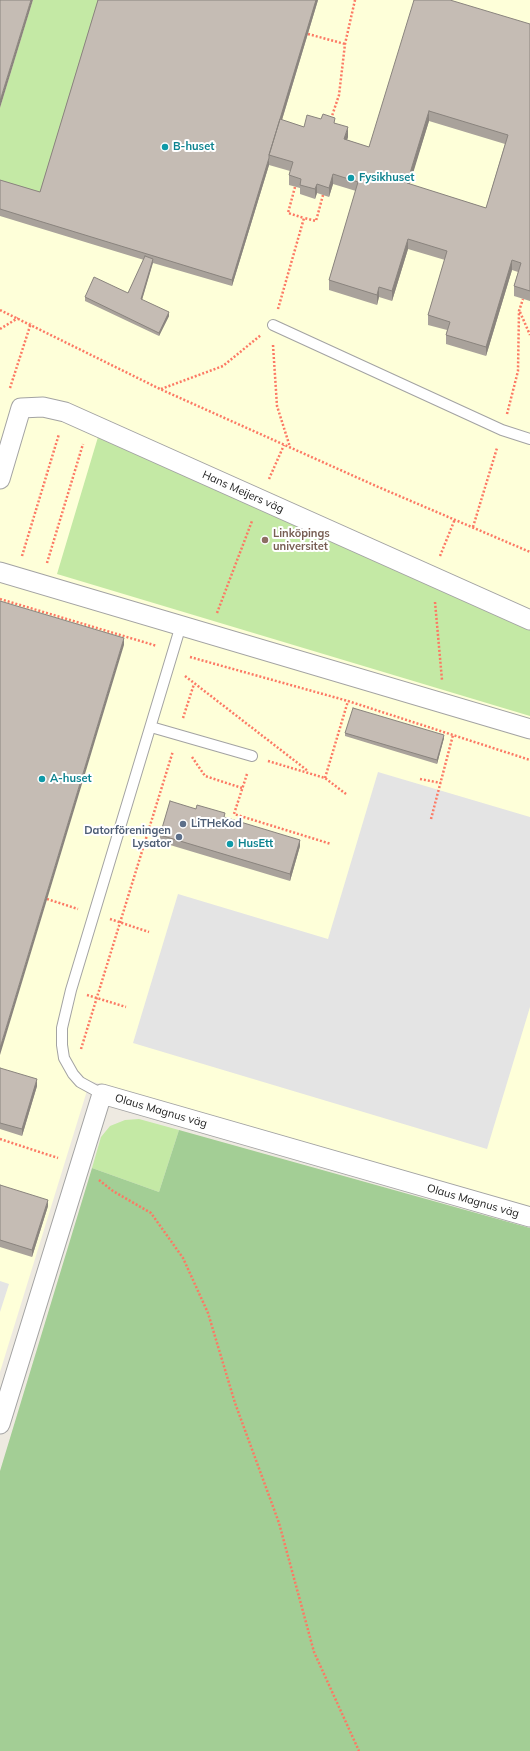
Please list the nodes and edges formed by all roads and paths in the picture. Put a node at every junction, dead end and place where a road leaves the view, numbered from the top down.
1 (355, 0) edge
2 (308, 34) edge
3 (345, 44) junction
4 (329, 125) edge
5 (295, 186) edge
6 (323, 195) edge
7 (304, 218) junction
8 (523, 298) edge
9 (0, 310) edge
10 (519, 311) junction
11 (19, 318) junction
12 (31, 323) junction
13 (273, 326) junction
14 (0, 329) edge
15 (530, 335) edge
16 (160, 389) junction
17 (9, 392) dead end
18 (65, 412) junction
19 (89, 423) junction
20 (502, 430) junction
21 (530, 439) edge
22 (284, 445) junction
23 (290, 447) junction
24 (0, 479) edge
25 (260, 500) junction
26 (455, 519) junction
27 (473, 527) junction
28 (530, 552) edge
29 (8, 574) edge
30 (433, 576) junction
31 (41, 583) junction
32 (0, 599) edge
33 (530, 620) edge
34 (182, 625) junction
35 (209, 633) junction
36 (174, 652) junction
37 (171, 664) junction
38 (194, 684) junction
39 (348, 701) junction
40 (444, 703) junction
41 (151, 727) junction
42 (530, 729) edge
43 (178, 735) junction
44 (454, 735) junction
45 (252, 756) joint
46 (530, 760) edge
47 (310, 772) junction
48 (325, 778) junction
49 (420, 779) dead end
50 (441, 783) junction
51 (346, 794) dead end
52 (431, 819) dead end
53 (331, 844) dead end
54 (47, 899) edge
55 (94, 914) junction
56 (128, 925) dead end
57 (149, 932) dead end
58 (103, 1000) dead end
59 (126, 1007) dead end
60 (73, 1074) junction
61 (102, 1094) junction
62 (0, 1139) edge
63 (79, 1164) junction
64 (530, 1218) edge
65 (0, 1424) edge
66 (359, 1751) edge

1 - 3 path
2 - 3 path
3 - 4 path
5 - 7 path
6 - 7 path
7 - 13 path
8 - 10 path
9 - 11 path
10 - 15 path
10 - 20 path
11 - 12 path
11 - 14 path
12 - 16 path
12 - 17 path
13 - 16 path
13 - 20 lane
13 - 23 path
16 - 22 path
18 - 19 street, Hans Meijers väg
18 - 24 street, Hans Meijers väg
18 - 29 path
19 - 25 street, Hans Meijers väg
19 - 31 path
20 - 21 lane
20 - 27 path
22 - 23 path
22 - 25 path
23 - 26 path
25 - 30 street, Hans Meijers väg
25 - 35 path
26 - 27 path
26 - 30 path
27 - 28 path
29 - 31 street
30 - 33 street, Hans Meijers väg
30 - 40 path
31 - 34 street
32 - 36 path
34 - 35 street
34 - 36 lane
35 - 40 street
36 - 37 lane
36 - 39 path
37 - 38 path
37 - 41 lane
38 - 43 path
38 - 47 path
39 - 44 path
39 - 48 path
40 - 42 street
41 - 43 lane
41 - 55 lane
43 - 45 lane
43 - 53 path
43 - 60 path
44 - 46 path
44 - 50 path
45 - 47 path
47 - 48 path
48 - 51 path
49 - 50 path
50 - 52 path
54 - 55 path
55 - 60 lane
56 - 57 path
58 - 59 path
60 - 61 lane
61 - 63 street, Olaus Magnus väg
61 - 64 street, Olaus Magnus väg
62 - 63 path
63 - 65 street, Olaus Magnus väg
63 - 66 path

